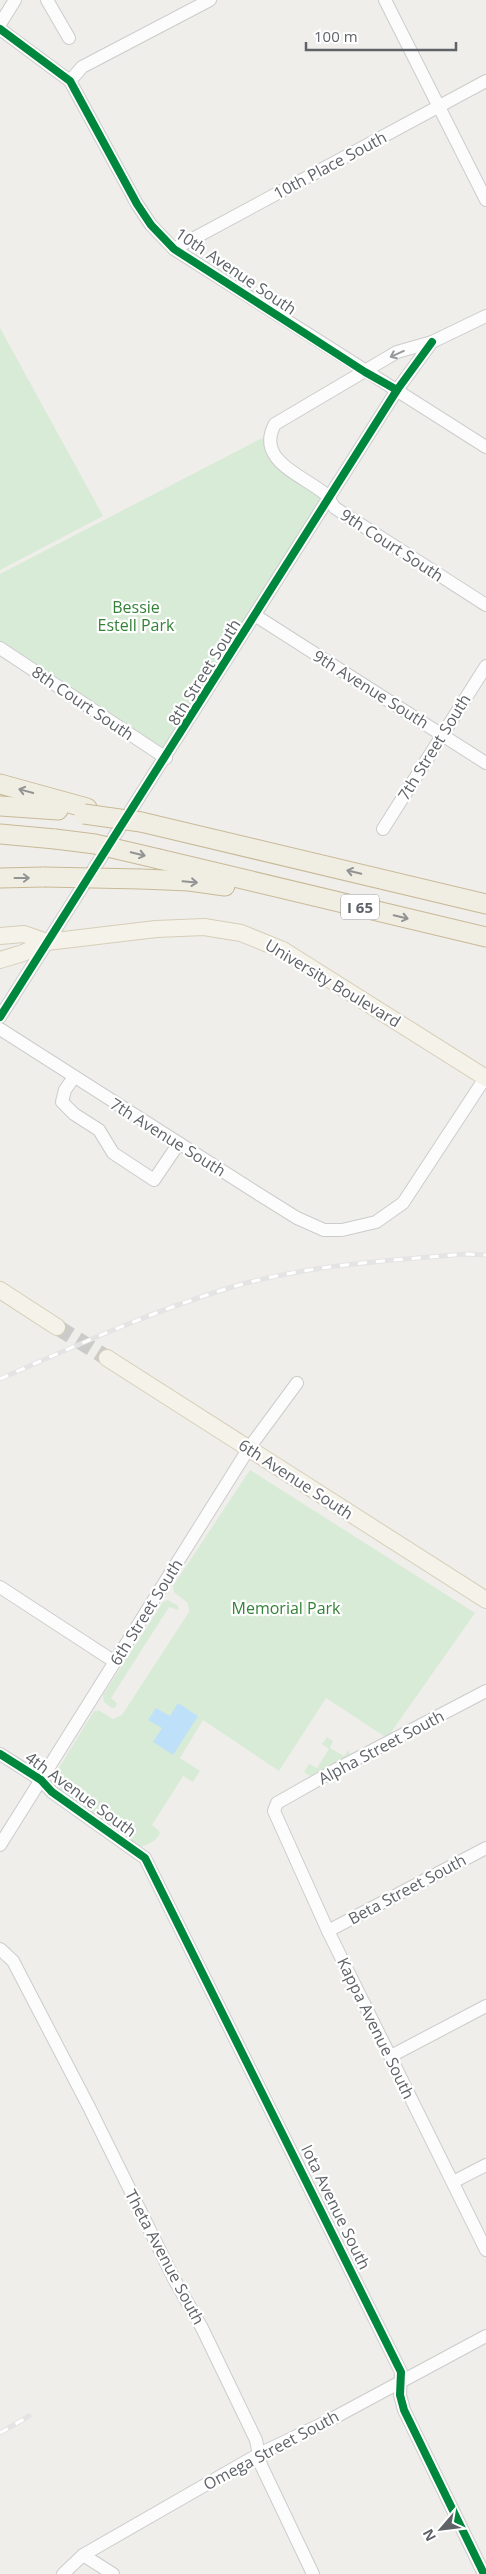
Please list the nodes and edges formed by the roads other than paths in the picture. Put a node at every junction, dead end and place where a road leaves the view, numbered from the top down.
1 (15, 0) edge
2 (47, 0) edge
3 (210, 0) edge
4 (385, 0) edge
5 (0, 24) edge
6 (0, 29) edge
7 (69, 38) dead end
8 (70, 81) junction
9 (486, 81) edge
10 (439, 106) junction
11 (486, 200) edge
12 (174, 249) junction
13 (486, 316) edge
14 (432, 342) junction
15 (365, 372) junction
16 (397, 390) junction
17 (486, 447) edge
18 (330, 499) junction
19 (486, 605) edge
20 (256, 616) junction
21 (0, 648) edge
22 (486, 666) edge
23 (442, 735) junction
24 (166, 758) junction
25 (486, 763) edge
26 (0, 784) edge
27 (0, 806) edge
28 (85, 811) junction
29 (383, 829) dead end
30 (0, 834) edge
31 (0, 878) edge
32 (329, 900) junction
33 (486, 904) edge
34 (0, 936) edge
35 (486, 937) edge
36 (47, 942) junction
37 (0, 960) edge
38 (0, 1017) edge
39 (0, 1029) edge
40 (74, 1077) junction
41 (486, 1078) edge
42 (179, 1143) junction
43 (0, 1290) edge
44 (57, 1327) tunnel mouth
45 (107, 1358) tunnel mouth
46 (297, 1382) dead end
47 (249, 1448) junction
48 (0, 1587) edge
49 (486, 1600) edge
50 (115, 1662) junction
51 (486, 1691) edge
52 (0, 1754) edge
53 (41, 1780) junction
54 (277, 1803) joint
55 (0, 1845) edge
56 (486, 1848) edge
57 (145, 1858) joint
58 (328, 1931) junction
59 (0, 1949) edge
60 (486, 2006) edge
61 (391, 2056) junction
62 (486, 2165) edge
63 (453, 2182) junction
64 (486, 2250) edge
65 (486, 2336) edge
66 (401, 2381) junction
67 (259, 2454) junction
68 (83, 2555) junction
69 (63, 2574) edge
70 (113, 2574) edge
71 (313, 2574) edge
72 (484, 2574) edge

1 - 5 street
2 - 7 street
3 - 8 street
4 - 10 street
6 - 8 street, 10th Avenue South
8 - 12 street, 10th Avenue South
9 - 10 street, 10th Place South
10 - 11 street
10 - 12 street, 10th Place South
12 - 15 street, 10th Avenue South
13 - 14 street
14 -> 15 street
14 - 16 street, 8th Street South
15 - 16 street, 10th Avenue South
15 - 18 street, 9th Court South
16 - 17 street, 10th Avenue South
16 - 18 street, 8th Street South
18 - 19 street, 9th Court South
18 - 20 street, 8th Street South
20 - 23 street, 9th Avenue South
20 - 24 street, 8th Street South
21 - 24 street, 8th Court South
22 - 23 street, 7th Street South
23 - 25 street, 9th Avenue South
23 - 29 street, 7th Street South
24 - 36 street, 8th Street South
28 -> 26 highway
27 - 28 highway
33 -> 28 highway, I 65, bridge
30 -> 32 highway, I 65, bridge
31 -> 32 highway, bridge
32 -> 35 highway, I 65
34 - 36 main road, University Boulevard
36 - 37 main road, University Boulevard
36 - 38 street, 8th Street South
36 - 41 main road, University Boulevard
39 - 40 street, 7th Avenue South
40 - 42 street, 7th Avenue South
40 - 42 street
41 - 42 street, 7th Avenue South
43 - 44 main road
45 - 47 main road, 6th Avenue South
46 - 47 street, 6th Street South
47 - 49 main road, 6th Avenue South
47 - 50 street, 6th Street South
48 - 50 street
50 - 53 street, 6th Street South
51 - 54 street, Alpha Street South
52 - 53 street, 4th Avenue South
53 - 55 street, 6th Street South
53 - 57 street, 4th Avenue South
54 - 58 street, Kappa Avenue South
56 - 58 street, Beta Street South
57 - 66 street, Iota Avenue South
58 - 61 street, Kappa Avenue South
59 - 67 street, Theta Avenue South
60 - 61 street
61 - 63 street, Kappa Avenue South
62 - 63 street
63 - 64 street, Kappa Avenue South
65 - 66 street, Omega Street South
66 - 67 street, Omega Street South
66 - 72 street, Iota Avenue South
67 - 68 street, Omega Street South
67 - 71 street, Theta Avenue South
68 - 69 street, Omega Street South
68 - 70 street

